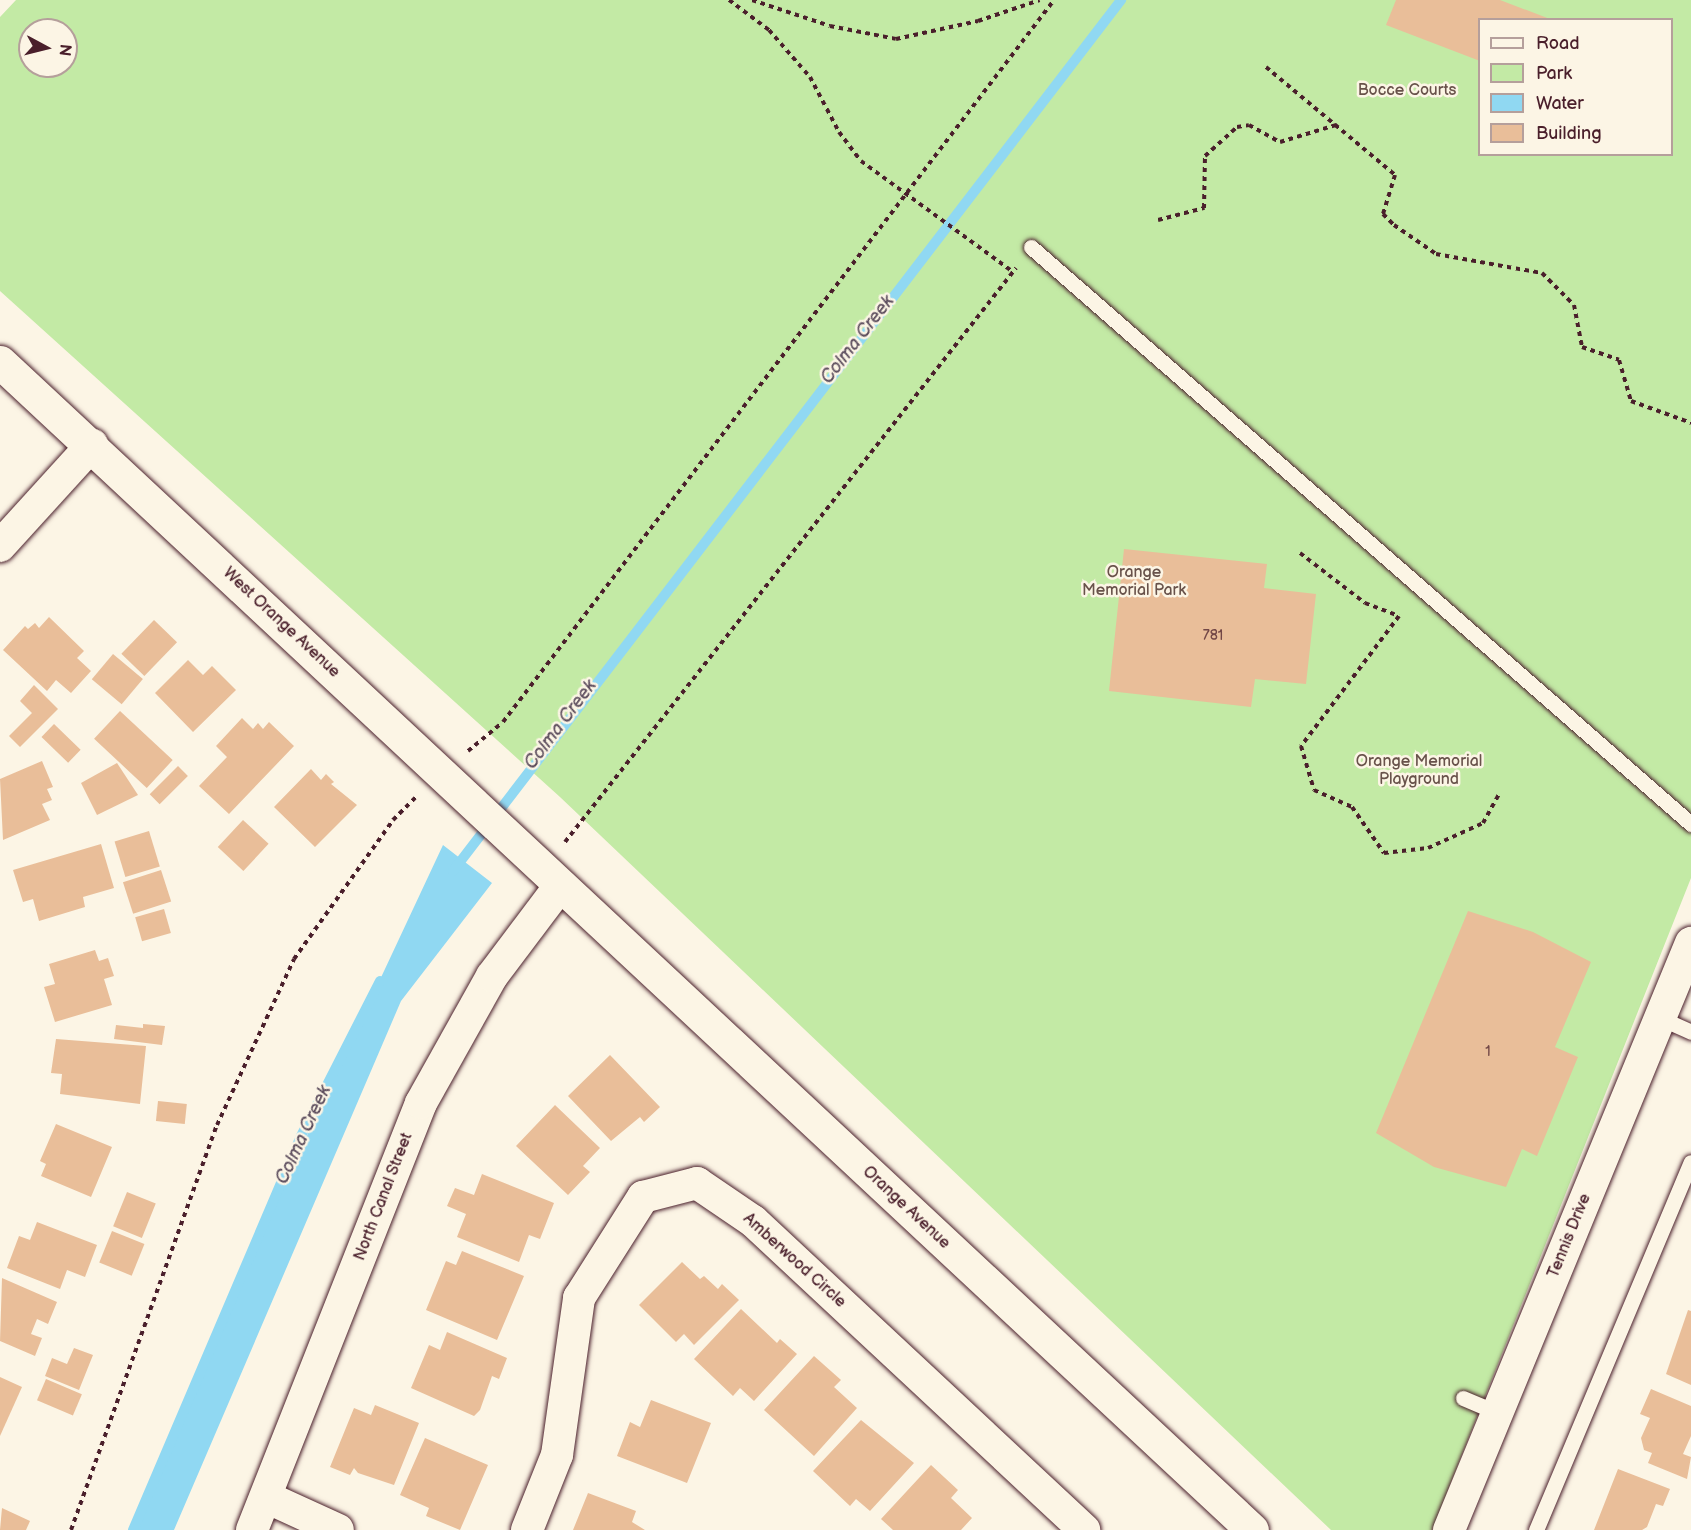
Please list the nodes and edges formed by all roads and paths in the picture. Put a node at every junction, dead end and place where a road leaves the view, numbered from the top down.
1 (729, 0) edge
2 (752, 0) edge
3 (1040, 0) edge
4 (1054, 0) edge
5 (1266, 68) dead end
6 (1337, 125) junction
7 (906, 195) junction
8 (1158, 220) dead end
9 (1031, 247) joint
10 (1013, 272) junction
11 (0, 362) edge
12 (1691, 423) edge
13 (92, 445) junction
14 (0, 546) edge
15 (1300, 553) dead end
16 (440, 774) junction
17 (1500, 792) dead end
18 (1691, 824) edge
19 (542, 870) junction
20 (1691, 943) edge
21 (1660, 1018) junction
22 (1691, 1032) edge
23 (1691, 1162) edge
24 (1463, 1398) dead end
25 (1498, 1413) junction
26 (266, 1497) junction
27 (72, 1530) edge
28 (252, 1530) edge
29 (338, 1530) edge
30 (527, 1530) edge
31 (1084, 1530) edge
32 (1252, 1530) edge
33 (1449, 1530) edge
34 (1536, 1530) edge

1 - 7 path
2 - 3 path
4 - 7 path
5 - 6 path
6 - 8 path
6 - 12 path
7 - 10 path
7 - 16 path
9 - 10 path
9 - 18 lane
10 - 19 path
11 - 13 street, West Orange Avenue
13 - 14 street
13 - 16 street, West Orange Avenue
15 - 17 path
16 - 19 street, West Orange Avenue
16 - 27 path
19 - 26 street, North Canal Street
19 - 32 street, Orange Avenue
20 - 21 street, Tennis Drive
21 - 22 lane
21 - 25 street, Tennis Drive
23 - 34 lane
24 - 25 lane
25 - 33 street, Tennis Drive
26 - 28 street, North Canal Street
26 - 29 street
30 - 31 street, Amberwood Circle

